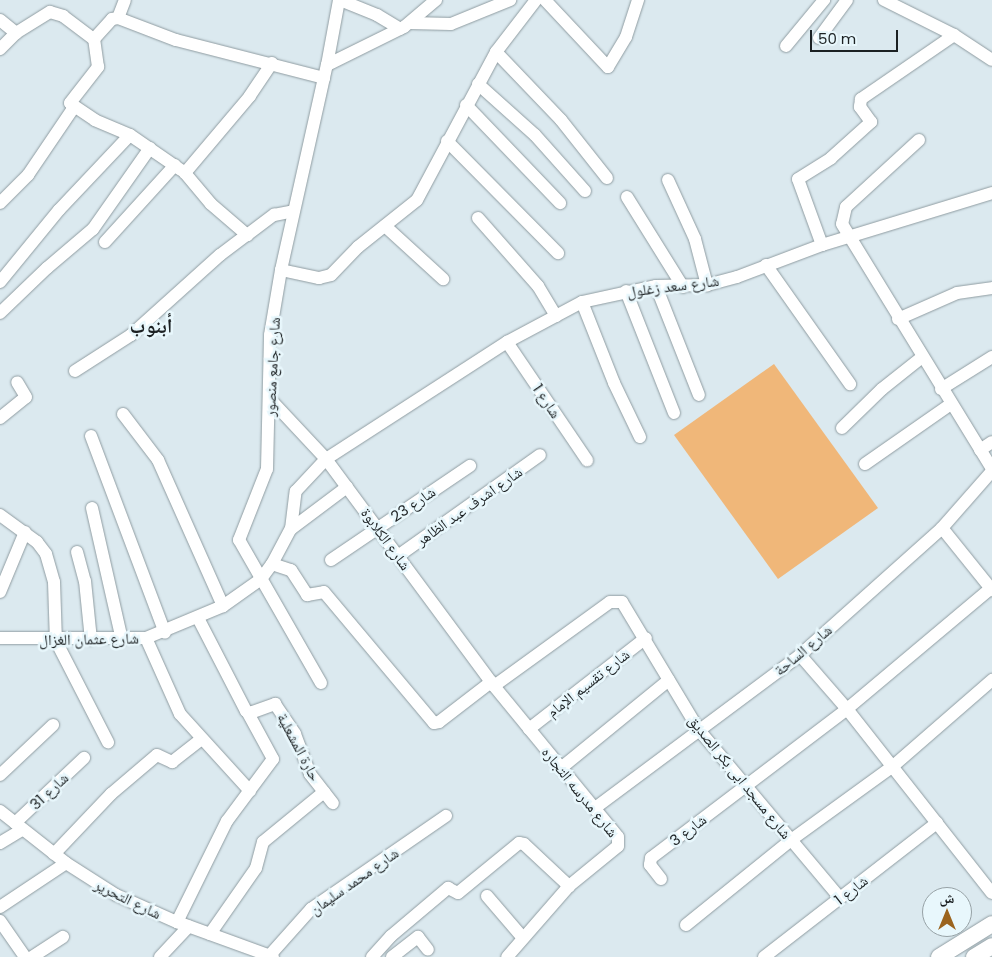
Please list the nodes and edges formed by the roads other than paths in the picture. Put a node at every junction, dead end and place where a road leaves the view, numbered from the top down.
1 (124, 0) edge
2 (339, 0) edge
3 (436, 0) edge
4 (510, 0) edge
5 (536, 0) edge
6 (545, 0) edge
7 (638, 0) edge
8 (824, 0) edge
9 (846, 0) edge
10 (884, 0) edge
11 (118, 18) junction
12 (0, 20) edge
13 (405, 26) junction
14 (16, 33) junction
15 (954, 35) junction
16 (819, 38) dead end
17 (94, 40) junction
18 (786, 46) dead end
19 (0, 48) edge
20 (496, 52) junction
21 (992, 60) edge
22 (272, 63) junction
23 (327, 65) junction
24 (324, 78) junction
25 (478, 84) junction
26 (466, 105) junction
27 (74, 108) junction
28 (130, 135) junction
29 (919, 140) dead end
30 (447, 141) junction
31 (150, 148) junction
32 (180, 169) junction
33 (607, 178) dead end
34 (668, 180) dead end
35 (585, 191) dead end
36 (992, 193) edge
37 (2, 197) edge
38 (627, 197) dead end
39 (560, 203) dead end
40 (294, 211) junction
41 (478, 218) dead end
42 (385, 226) junction
43 (246, 236) junction
44 (850, 236) junction
45 (105, 242) dead end
46 (822, 245) junction
47 (558, 253) dead end
48 (766, 266) junction
49 (281, 270) junction
50 (443, 279) dead end
51 (0, 282) edge
52 (707, 284) junction
53 (656, 286) junction
54 (683, 287) junction
55 (992, 288) edge
56 (626, 291) junction
57 (582, 302) junction
58 (0, 313) edge
59 (556, 316) junction
60 (898, 319) junction
61 (507, 342) junction
62 (921, 358) junction
63 (992, 358) edge
64 (75, 371) dead end
65 (17, 382) dead end
66 (850, 384) dead end
67 (941, 389) junction
68 (699, 395) dead end
69 (269, 398) junction
70 (951, 404) junction
71 (123, 414) dead end
72 (674, 414) dead end
73 (0, 418) edge
74 (842, 428) dead end
75 (92, 436) dead end
76 (640, 437) dead end
77 (992, 442) edge
78 (980, 450) junction
79 (540, 455) dead end
80 (326, 459) junction
81 (587, 460) dead end
82 (865, 464) dead end
83 (470, 466) dead end
84 (992, 470) edge
85 (347, 487) junction
86 (92, 508) dead end
87 (0, 515) edge
88 (378, 528) junction
89 (942, 528) junction
90 (291, 529) junction
91 (25, 532) junction
92 (77, 552) dead end
93 (398, 556) junction
94 (331, 560) dead end
95 (272, 564) junction
96 (261, 579) junction
97 (991, 589) edge
98 (0, 592) edge
99 (223, 606) junction
100 (198, 618) junction
101 (165, 633) junction
102 (0, 638) edge
103 (146, 638) junction
104 (646, 638) junction
105 (91, 640) junction
106 (122, 640) junction
107 (56, 641) junction
108 (800, 655) junction
109 (669, 680) junction
110 (992, 680) edge
111 (321, 683) dead end
112 (493, 684) junction
113 (847, 708) junction
114 (248, 713) junction
115 (53, 725) dead end
116 (529, 729) junction
117 (699, 730) junction
118 (201, 739) junction
119 (108, 742) dead end
120 (84, 758) dead end
121 (892, 767) junction
122 (561, 768) junction
123 (0, 775) edge
124 (745, 787) junction
125 (250, 791) junction
126 (324, 792) junction
127 (333, 803) dead end
128 (595, 808) junction
129 (0, 811) edge
130 (446, 816) dead end
131 (937, 823) junction
132 (18, 826) junction
133 (791, 840) junction
134 (0, 843) edge
135 (54, 854) junction
136 (66, 863) junction
137 (661, 879) dead end
138 (990, 885) edge
139 (569, 886) junction
140 (487, 896) dead end
141 (840, 898) junction
142 (0, 906) edge
143 (0, 921) edge
144 (183, 924) junction
145 (992, 924) edge
146 (686, 925) dead end
147 (210, 934) junction
148 (63, 937) dead end
149 (523, 938) junction
150 (992, 946) edge
151 (428, 950) dead end
152 (272, 956) edge
153 (25, 957) edge
154 (32, 957) edge
155 (160, 957) edge
156 (372, 957) edge
157 (392, 957) edge
158 (507, 957) edge
159 (764, 957) edge
160 (939, 957) edge
161 (974, 957) edge

1 - 11 street
2 - 13 street
2 - 23 street, شارع جامع منصور
3 - 13 street
4 - 13 street
5 - 20 street
6 - 7 street
8 - 18 street
9 - 16 street
10 - 15 street
11 - 17 street
11 - 22 street
12 - 14 street
13 - 23 street
14 - 17 street
14 - 19 street
15 - 21 street
15 - 46 street
17 - 27 street
20 - 25 street
20 - 33 street
22 - 24 street
22 - 32 street
23 - 24 street, شارع جامع منصور
24 - 40 street, شارع جامع منصور
25 - 26 street
25 - 35 street
26 - 30 street
26 - 39 street
27 - 28 street
27 - 37 street
28 - 31 street
28 - 51 street
29 - 44 street
30 - 42 street
30 - 47 street
31 - 32 street
31 - 58 street
32 - 43 street
32 - 45 street
34 - 52 street
36 - 44 street, شارع سعد زغلول
38 - 54 street
40 - 43 street
40 - 49 street, شارع جامع منصور
41 - 59 street
42 - 49 street
42 - 50 street
43 - 64 street
44 - 46 street, شارع سعد زغلول
44 - 60 street
46 - 48 street, شارع سعد زغلول
48 - 52 street, شارع سعد زغلول
48 - 66 street
49 - 69 street, شارع جامع منصور
52 - 54 street, شارع سعد زغلول
53 - 54 street, شارع سعد زغلول
53 - 56 street, شارع سعد زغلول
53 - 68 street
55 - 60 street
56 - 57 street, شارع سعد زغلول
56 - 72 street
57 - 59 street, شارع سعد زغلول
57 - 76 street
59 - 61 street, شارع سعد زغلول
60 - 62 street
61 - 80 street, شارع سعد زغلول
61 - 81 street, شارع 1
62 - 67 street
62 - 74 street
63 - 67 street
65 - 73 street
67 - 70 street
69 - 80 street, شارع الكلابوة
69 - 96 street, شارع جامع منصور
70 - 78 street
70 - 82 street
71 - 99 street
75 - 101 street
77 - 78 street
78 - 84 street
79 - 93 street, شارع اشرف عبد الظاهر
80 - 85 street, شارع الكلابوة
80 - 90 street, شارع عثمان الغزال
83 - 88 street, شارع 23
84 - 89 street, شارع الساحة
85 - 88 street, شارع الكلابوة
85 - 90 street
86 - 106 street
87 - 91 street
88 - 93 street, شارع الكلابوة
88 - 94 street, شارع 23
89 - 97 street
89 - 108 street, شارع الساحة
90 - 95 street, شارع عثمان الغزال
91 - 98 street
91 - 107 street
92 - 105 street
93 - 112 street, شارع الكلابوة
95 - 96 street, شارع عثمان الغزال
95 - 112 street
96 - 99 street, شارع عثمان الغزال
96 - 111 street, شارع جامع منصور
97 - 113 street, شارع 3
99 - 100 street, شارع عثمان الغزال
100 - 101 street, شارع عثمان الغزال
100 - 114 street
101 - 103 street, شارع عثمان الغزال
102 - 107 street, شارع عثمان الغزال
103 - 106 street, شارع عثمان الغزال
103 - 118 street
104 - 109 street, شارع مسجد ابى بكر الصديق
104 - 112 street, شارع مسجد ابى بكر الصديق
104 - 116 street, شارع تقسيم الإمام
105 - 106 street, شارع عثمان الغزال
105 - 107 street, شارع عثمان الغزال
107 - 119 street
108 - 113 street
108 - 117 street, شارع الساحة
109 - 117 street, شارع مسجد ابى بكر الصديق
109 - 122 street
110 - 121 street
112 - 116 street, شارع مدرسه التجاره
113 - 121 street
113 - 124 street, شارع 3
114 - 125 street
114 - 126 street, حارة المشعلية
115 - 123 street
116 - 122 street, شارع مدرسه التجاره
117 - 124 street, شارع مسجد ابى بكر الصديق
117 - 128 street, شارع الساحة
118 - 125 street
118 - 135 street
120 - 132 street, شارع 31
121 - 131 street
121 - 133 street
122 - 128 street, شارع مدرسه التجاره
124 - 133 street, شارع مسجد ابى بكر الصديق
124 - 137 street, شارع 3
125 - 144 street
126 - 127 street, حارة المشعلية
126 - 147 street
128 - 139 street, شارع مدرسه التجاره
129 - 132 street, شارع التحرير
130 - 152 street, شارع محمد سليمان
131 - 138 street
131 - 141 street, شارع 1
132 - 134 street, شارع 31
132 - 135 street, شارع التحرير
133 - 141 street, شارع مسجد ابى بكر الصديق
133 - 146 street
135 - 136 street, شارع التحرير
136 - 142 street
136 - 144 street, شارع التحرير
139 - 149 street, شارع مدرسه التجاره
139 - 156 street
140 - 149 street
141 - 159 street, شارع 1
143 - 153 street
144 - 147 street, شارع التحرير
144 - 155 street
145 - 160 main road
147 - 152 street, شارع التحرير
148 - 154 street
149 - 158 street, شارع مدرسه التجاره
150 - 161 main road
151 - 157 street

